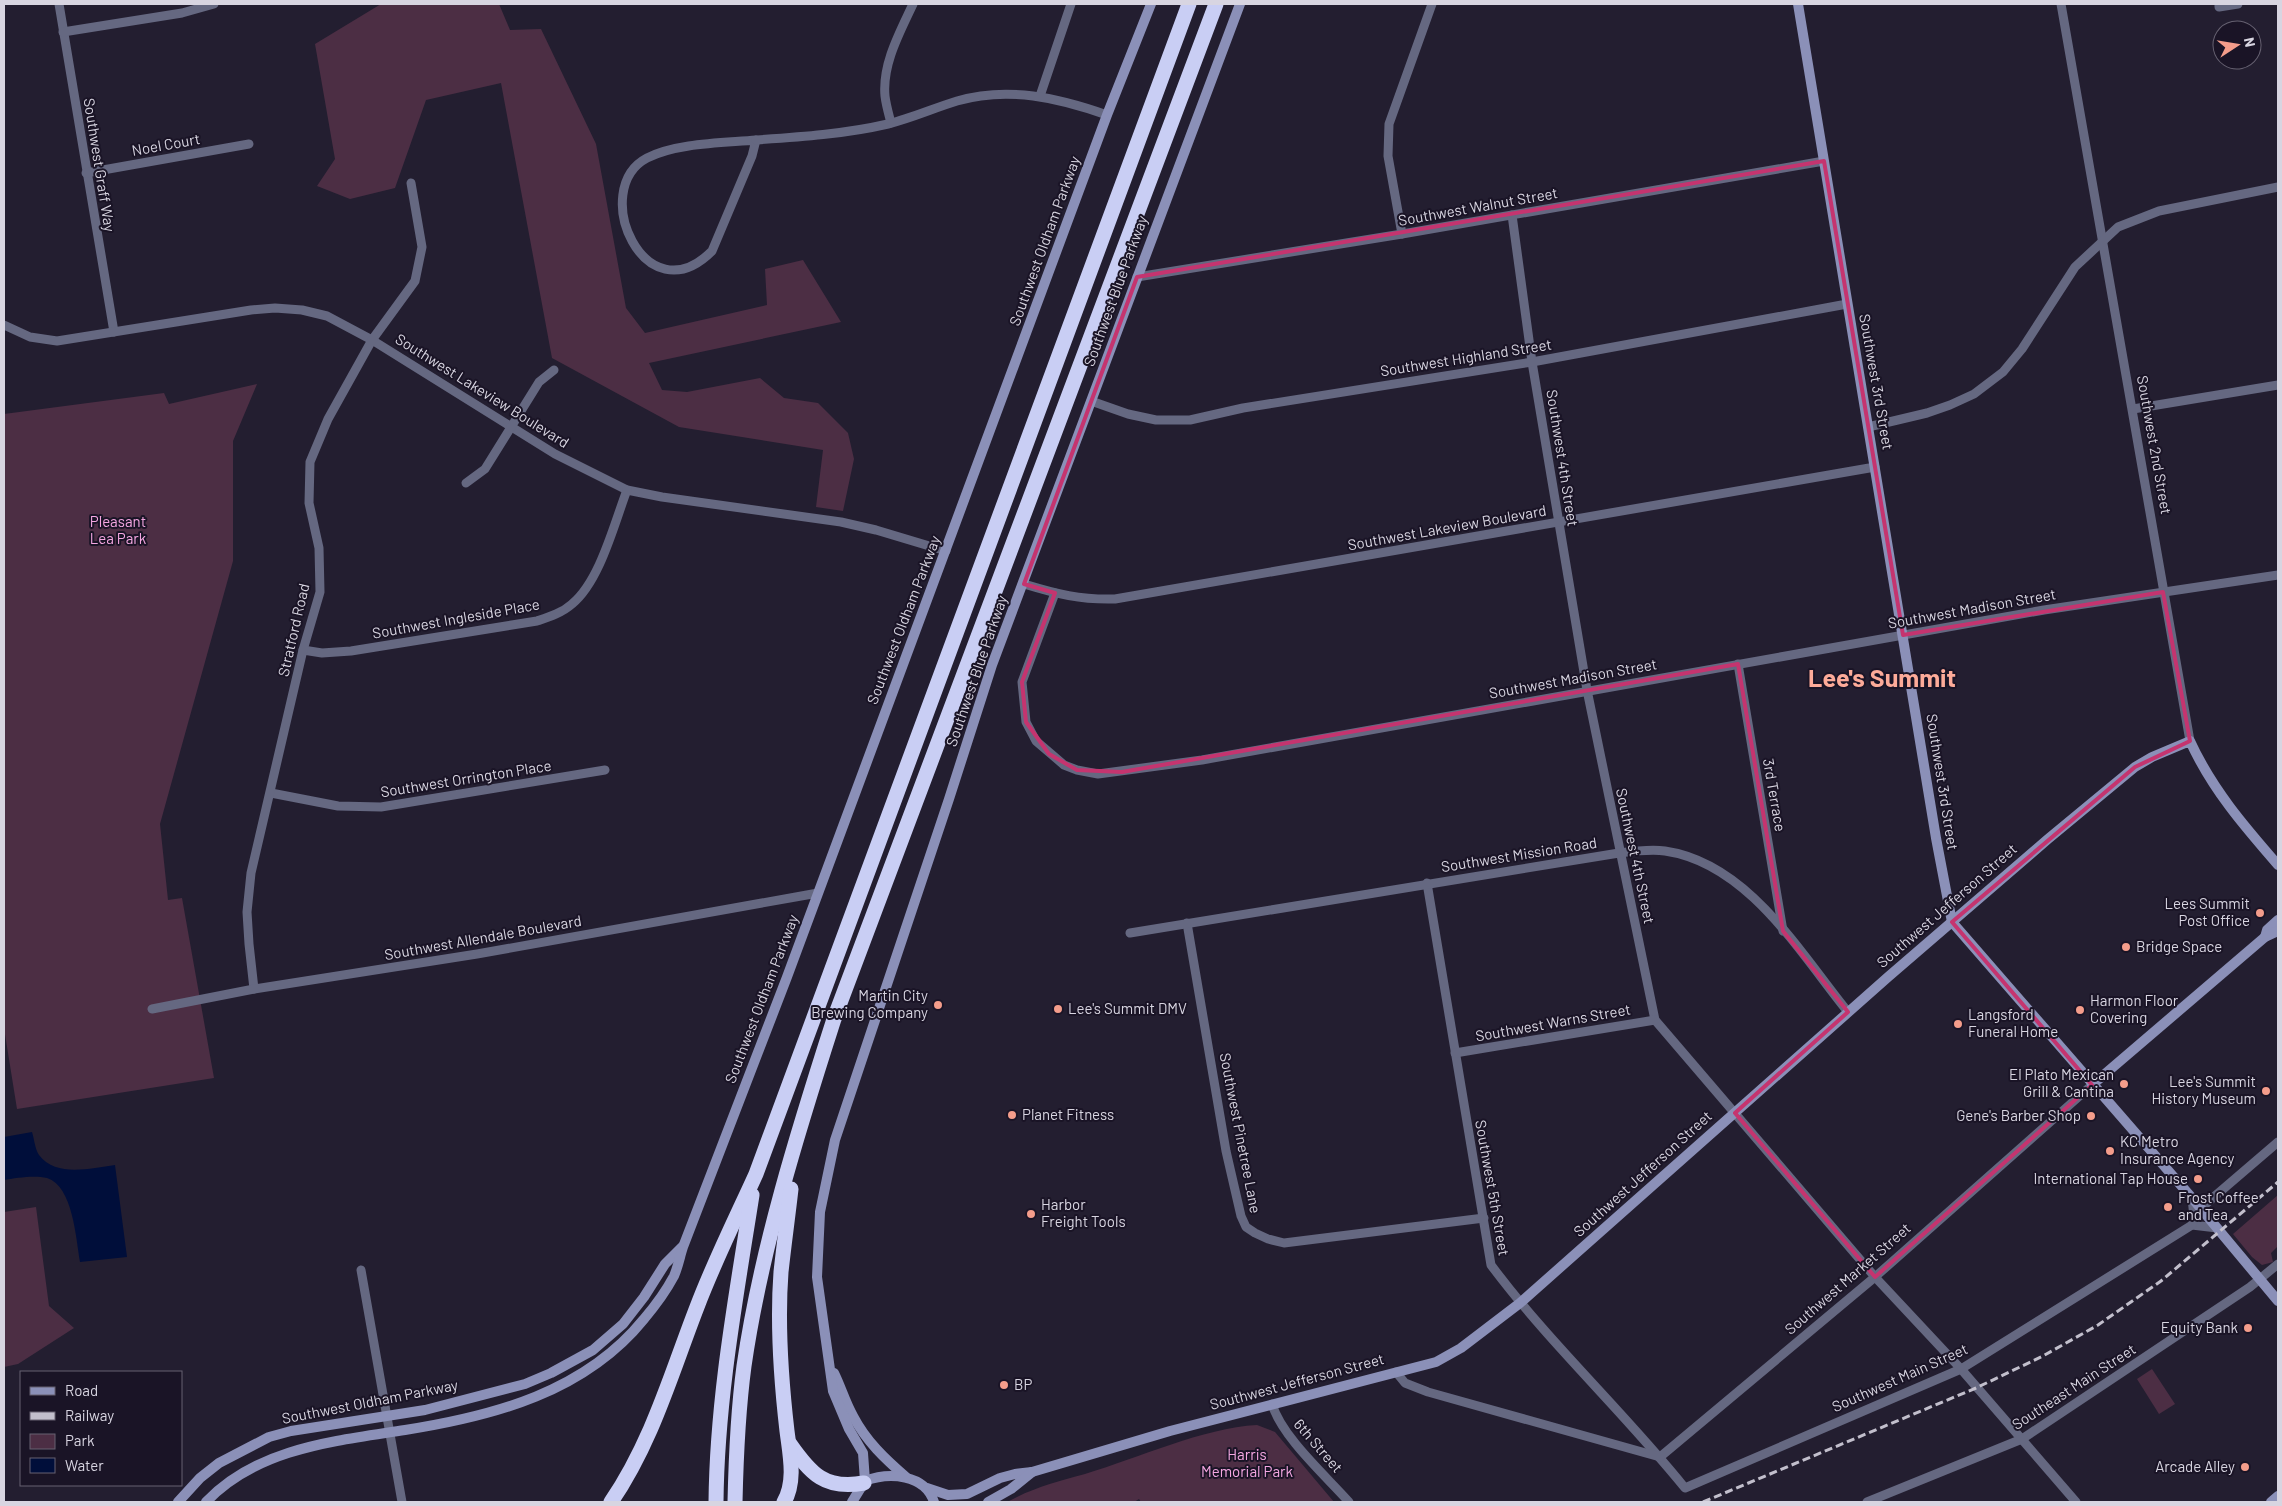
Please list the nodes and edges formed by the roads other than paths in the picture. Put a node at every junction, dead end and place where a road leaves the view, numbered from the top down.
1 (59, 4) edge
2 (214, 4) edge
3 (913, 4) edge
4 (1071, 4) edge
5 (1152, 4) edge
6 (1189, 4) edge
7 (1216, 4) edge
8 (1240, 4) edge
9 (1432, 4) edge
10 (1798, 4) edge
11 (2061, 4) edge
12 (2238, 4) edge
13 (2219, 5) edge
14 (64, 32) junction
15 (1040, 96) junction
16 (1107, 115) junction
17 (891, 123) junction
18 (756, 140) junction
19 (249, 144) dead end
20 (1824, 162) junction
21 (86, 173) junction
22 (411, 183) dead end
23 (2278, 187) edge
24 (1512, 215) junction
25 (1402, 234) junction
26 (2104, 239) junction
27 (1137, 277) junction
28 (1847, 304) junction
29 (4, 326) edge
30 (114, 332) junction
31 (372, 340) junction
32 (1532, 362) junction
33 (554, 370) dead end
34 (2278, 384) edge
35 (1091, 402) junction
36 (2133, 410) junction
37 (511, 426) junction
38 (1868, 427) junction
39 (1875, 467) junction
40 (466, 483) dead end
41 (627, 490) junction
42 (1558, 523) junction
43 (946, 551) junction
44 (2278, 574) edge
45 (1024, 584) junction
46 (2163, 592) junction
47 (1055, 594) junction
48 (1903, 635) junction
49 (303, 650) junction
50 (1738, 664) junction
51 (1587, 690) junction
52 (2190, 741) junction
53 (605, 770) dead end
54 (271, 793) junction
55 (1619, 853) junction
56 (2278, 865) edge
57 (1427, 883) junction
58 (818, 894) junction
59 (2278, 920) edge
60 (1952, 922) junction
61 (1187, 923) junction
62 (2278, 930) edge
63 (1783, 931) junction
64 (1130, 933) dead end
65 (2265, 937) junction
66 (254, 989) junction
67 (152, 1009) dead end
68 (1848, 1012) junction
69 (1655, 1020) junction
70 (1455, 1054) junction
71 (2092, 1085) junction
72 (1735, 1113) junction
73 (799, 1128) junction
74 (2278, 1142) edge
75 (756, 1174) junction
76 (2192, 1198) junction
77 (2201, 1208) junction
78 (1484, 1218) junction
79 (2192, 1225) junction
80 (2217, 1228) junction
81 (683, 1246) junction
82 (2278, 1264) edge
83 (361, 1270) dead end
84 (1875, 1277) junction
85 (2260, 1280) junction
86 (2278, 1301) edge
87 (1520, 1304) junction
88 (830, 1365) junction
89 (1960, 1369) junction
90 (1396, 1372) junction
91 (550, 1373) junction
92 (557, 1388) junction
93 (1272, 1404) junction
94 (386, 1416) junction
95 (389, 1432) junction
96 (2022, 1439) junction
97 (789, 1443) junction
98 (1660, 1457) junction
99 (1032, 1472) junction
100 (906, 1478) junction
101 (864, 1482) junction
102 (927, 1488) junction
103 (1685, 1488) joint
104 (2278, 1496) edge
105 (178, 1502) edge
106 (206, 1502) edge
107 (402, 1502) edge
108 (611, 1502) edge
109 (716, 1502) edge
110 (735, 1502) edge
111 (784, 1502) edge
112 (852, 1502) edge
113 (934, 1502) edge
114 (988, 1502) edge
115 (1349, 1502) edge
116 (1867, 1502) edge
117 (2076, 1502) edge
118 (2271, 1502) edge

1 - 14 street, Southwest Graff Way
2 - 14 street
3 - 17 street
4 - 15 street
5 - 16 street, Southwest Oldham Parkway
6 - 75 highway
7 - 73 highway
8 - 27 street, Southwest Blue Parkway
9 - 25 street
10 - 20 street, Southwest 3rd Street
11 - 26 street, Southwest 2nd Street
12 - 13 street
14 - 21 street, Southwest Graff Way
15 - 16 street
15 - 17 street
16 - 43 street, Southwest Oldham Parkway
17 - 18 street
18 - 18 street
19 - 21 street, Noel Court
20 - 24 street, Southwest Walnut Street
20 - 28 street, Southwest 3rd Street
21 - 30 street, Southwest Graff Way
22 - 31 street, Stratford Road
23 - 26 street
24 - 25 street, Southwest Walnut Street
24 - 32 street, Southwest 4th Street
25 - 27 street, Southwest Walnut Street
26 - 36 street, Southwest 2nd Street
26 - 38 street
27 - 35 street, Southwest Blue Parkway
28 - 32 street, Southwest Highland Street
28 - 38 street, Southwest 3rd Street
29 - 30 street, Southwest Lakeview Boulevard
30 - 31 street, Southwest Lakeview Boulevard
31 - 37 street, Southwest Lakeview Boulevard
31 - 49 street, Stratford Road
32 - 35 street, Southwest Highland Street
32 - 42 street, Southwest 4th Street
33 - 37 street
34 - 36 street
35 - 45 street, Southwest Blue Parkway
36 - 46 street, Southwest 2nd Street
37 - 40 street
37 - 41 street, Southwest Lakeview Boulevard
38 - 39 street, Southwest 3rd Street
39 - 42 street, Southwest Lakeview Boulevard
39 - 48 street, Southwest 3rd Street
41 - 43 street, Southwest Lakeview Boulevard
41 - 49 street, Southwest Ingleside Place
42 - 47 street, Southwest Lakeview Boulevard
42 - 51 street, Southwest 4th Street
43 - 58 street, Southwest Oldham Parkway
44 - 46 street, Southwest Madison Street
45 - 47 street, Southwest Lakeview Boulevard
45 - 88 street, Southwest Blue Parkway
46 - 48 street, Southwest Madison Street
46 - 52 street, Southwest 2nd Street
47 - 51 street, Southwest Madison Street
48 - 50 street, Southwest Madison Street
48 - 60 street, Southwest 3rd Street
49 - 54 street, Stratford Road
50 - 51 street, Southwest Madison Street
50 - 63 street, 3rd Terrace
51 - 55 street, Southwest 4th Street
52 - 56 street, Southwest 2nd Street
52 - 60 street, Southwest Jefferson Street
53 - 54 street, Southwest Orrington Place
54 - 66 street, Stratford Road
55 - 57 street, Southwest Mission Road
55 - 63 street, Southwest Mission Road
55 - 69 street, Southwest 4th Street
57 - 61 street, Southwest Mission Road
57 - 70 street, Southwest 5th Street
58 - 66 street, Southwest Allendale Boulevard
58 - 81 street, Southwest Oldham Parkway
59 - 65 street, Southwest Market Street
60 - 68 street, Southwest Jefferson Street
60 - 71 street
61 - 64 street, Southwest Mission Road
61 - 78 street, Southwest Pinetree Lane
62 - 65 street, Southwest Market Street
63 - 68 street, Southwest Mission Road
65 - 71 street, Southwest Market Street
66 - 67 street, Southwest Allendale Boulevard
68 - 72 street, Southwest Jefferson Street
69 - 70 street, Southwest Warns Street
69 - 72 street, Southwest 4th Street
70 - 78 street, Southwest 5th Street
71 - 76 street
71 - 84 street, Southwest Market Street
72 - 84 street, Southwest 4th Street
72 - 87 street, Southwest Jefferson Street
73 - 97 highway
73 - 110 highway
74 - 77 street
75 - 108 highway
75 - 109 highway
76 - 77 street
76 - 79 street
77 - 80 street
78 - 87 street, Southwest 5th Street
79 - 80 street
79 - 89 street, Southwest Main Street
80 - 85 street
81 - 91 street, Southwest Oldham Parkway
81 - 92 street, Southwest Oldham Parkway
82 - 85 street, Southeast Main Street
83 - 94 street
84 - 89 street, Southwest 4th Street
84 - 98 street, Southwest Market Street
85 - 86 street
85 - 96 street, Southeast Main Street
87 - 90 street, Southwest Jefferson Street
87 - 98 street, Southwest 5th Street
88 - 100 street, Southwest Blue Parkway
88 - 101 street, Southwest Blue Parkway
89 - 96 street, Southwest 4th Street
89 - 103 street, Southwest Main Street
90 - 93 street, Southwest Jefferson Street
90 - 98 street
91 - 92 street
91 - 94 street, Southwest Oldham Parkway
92 - 95 street, Southwest Oldham Parkway
93 - 99 street, Southwest Jefferson Street
93 - 115 street, 6th Street
94 - 95 street
94 - 105 street, Southwest Oldham Parkway
95 - 106 street, Southwest Oldham Parkway
95 - 107 street
96 - 116 street, Southeast Main Street
96 - 117 street, Southwest 4th Street
97 - 101 highway
97 - 111 highway
98 - 103 street, Southwest 5th Street
99 - 102 street, Southwest Jefferson Street
99 - 114 street, Southwest Jefferson Street
100 - 101 street
100 - 102 street, Southwest Jefferson Street
101 - 112 street
102 - 113 street
104 - 118 street

